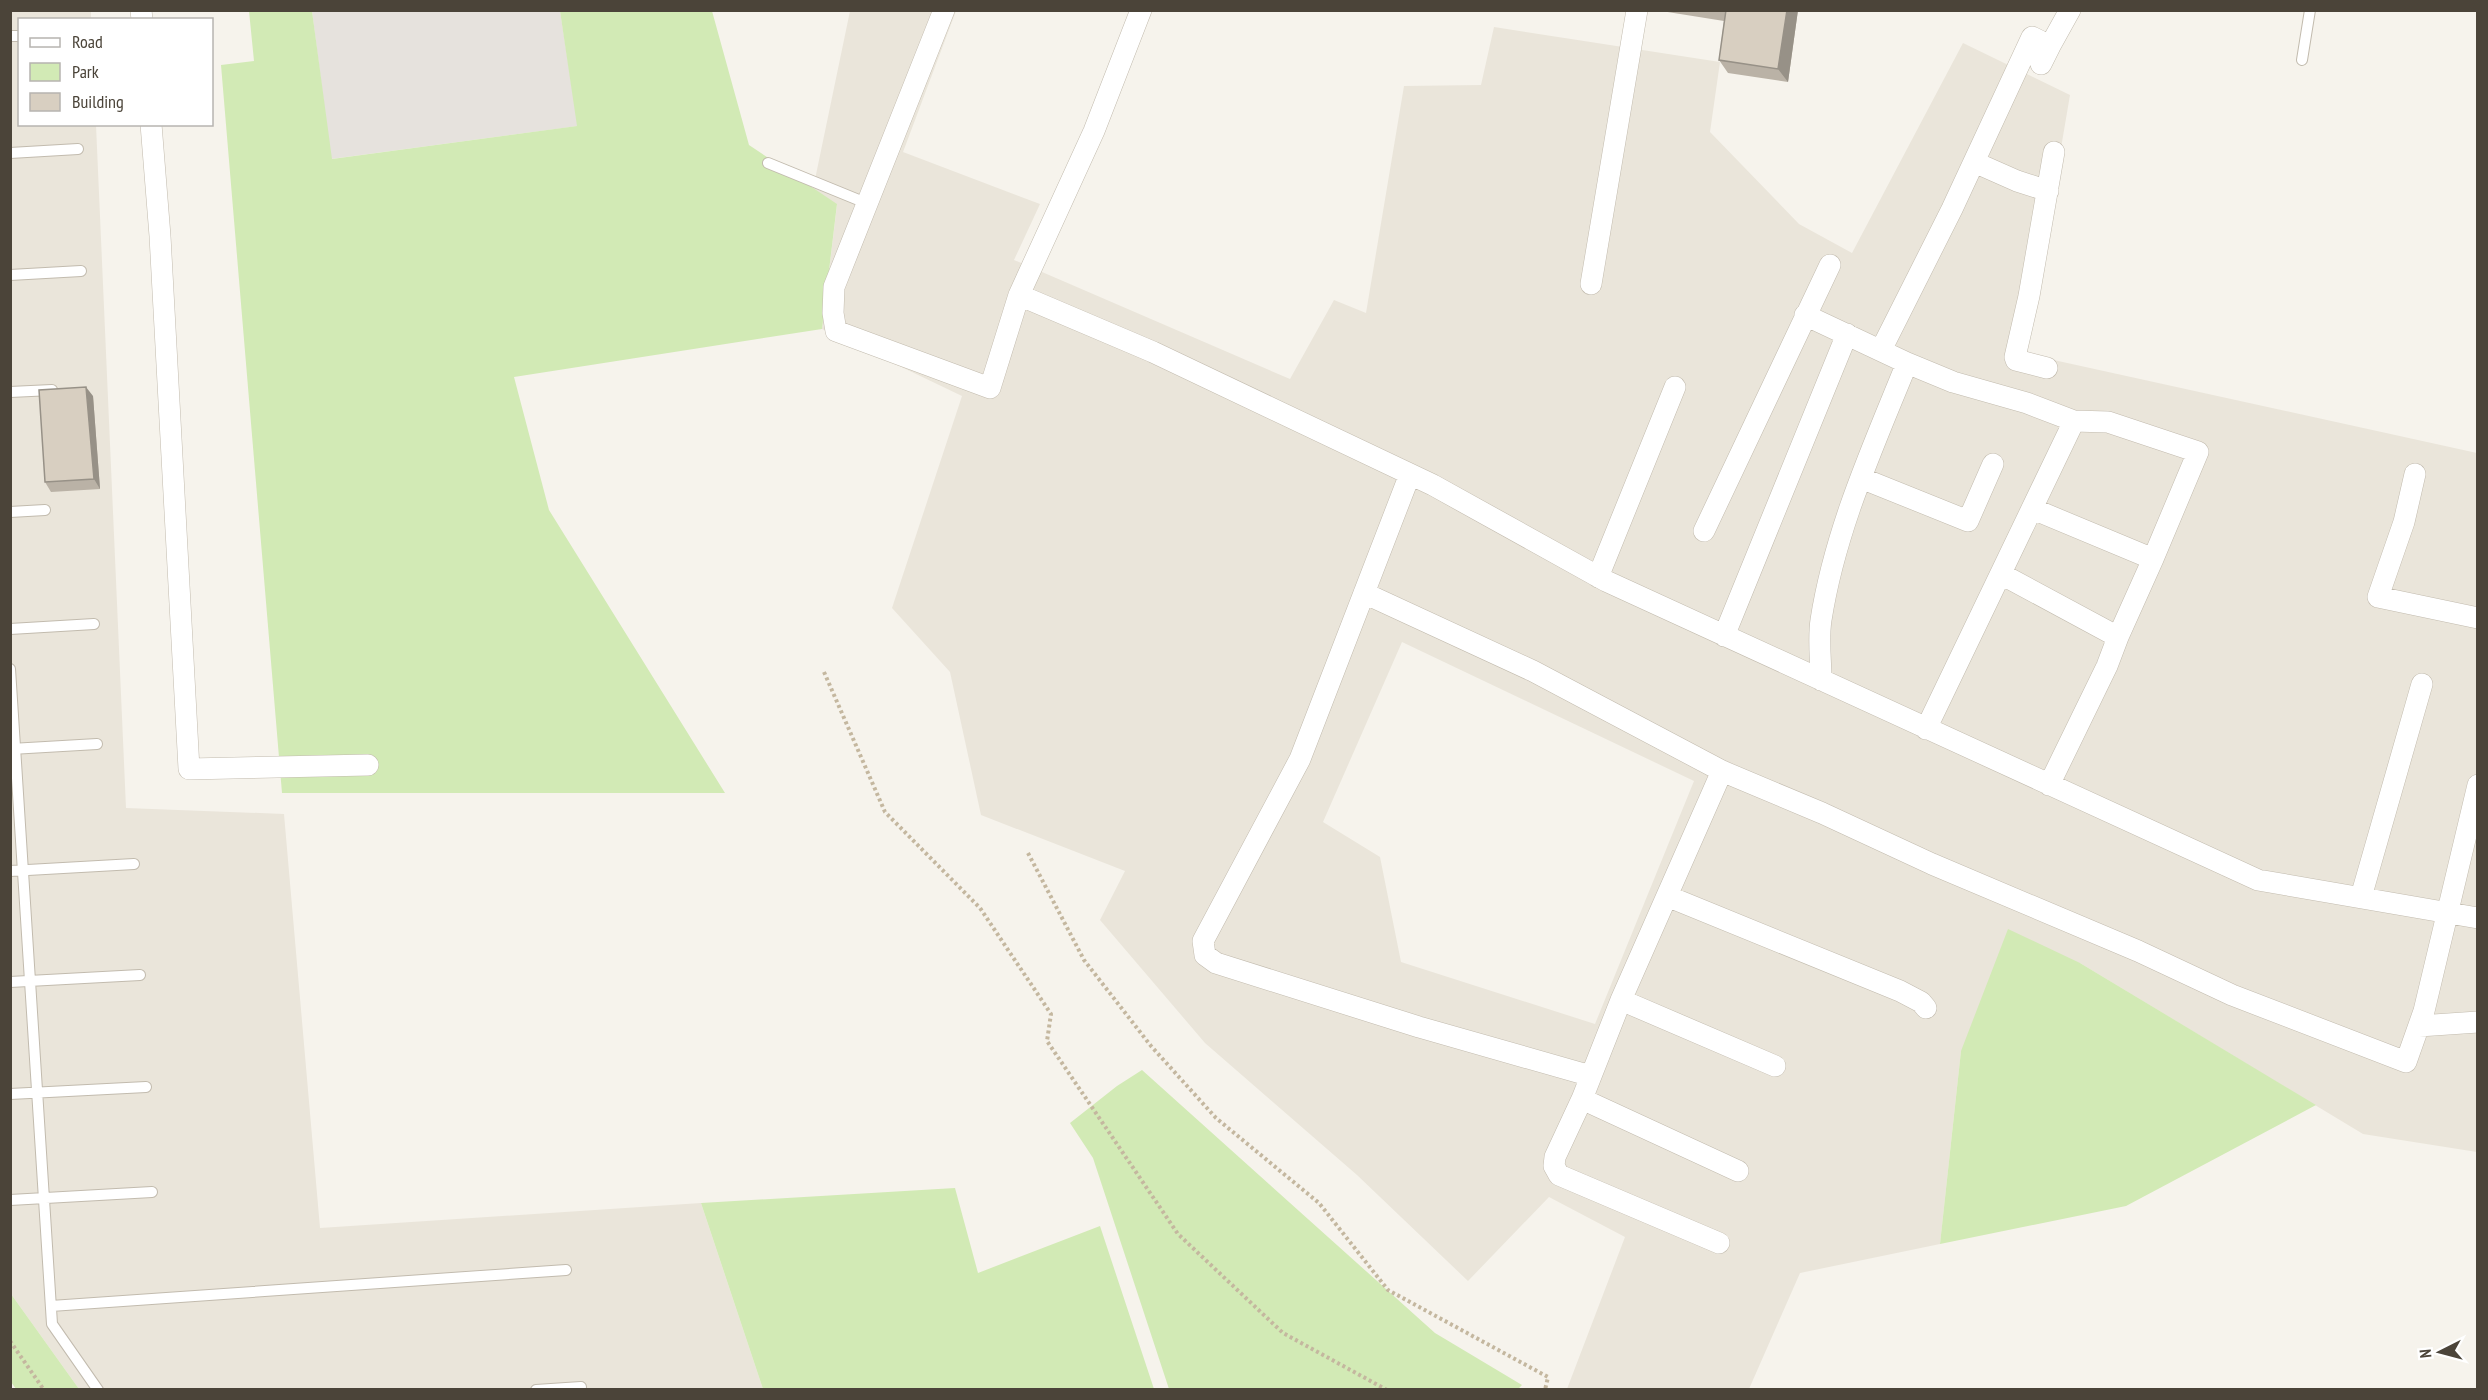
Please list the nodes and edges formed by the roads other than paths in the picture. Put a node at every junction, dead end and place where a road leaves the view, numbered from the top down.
1 (944, 10) edge
2 (1141, 10) edge
3 (1637, 10) edge
4 (2070, 10) edge
5 (2310, 10) edge
6 (2302, 60) dead end
7 (151, 126) edge
8 (78, 149) dead end
9 (2054, 152) dead end
10 (10, 153) edge
11 (1974, 162) junction
12 (768, 163) dead end
13 (2048, 191) junction
14 (866, 203) junction
15 (1830, 265) dead end
16 (81, 271) dead end
17 (10, 275) edge
18 (1591, 285) dead end
19 (1019, 296) junction
20 (1805, 315) junction
21 (1847, 334) junction
22 (1881, 350) junction
23 (1907, 363) junction
24 (2047, 368) dead end
25 (1675, 387) dead end
26 (65, 389) edge
27 (10, 392) edge
28 (2074, 421) junction
29 (1993, 464) dead end
30 (1410, 474) junction
31 (2415, 474) dead end
32 (1861, 478) junction
33 (2033, 509) junction
34 (45, 510) dead end
35 (10, 512) edge
36 (1704, 531) dead end
37 (2153, 558) junction
38 (2001, 574) junction
39 (1598, 577) junction
40 (1364, 593) junction
41 (2478, 618) edge
42 (94, 624) dead end
43 (10, 629) edge
44 (1724, 636) junction
45 (2118, 637) junction
46 (10, 669) edge
47 (1821, 680) junction
48 (2422, 684) dead end
49 (1926, 729) junction
50 (97, 744) dead end
51 (13, 749) edge
52 (368, 765) dead end
53 (1722, 771) junction
54 (2049, 785) junction
55 (2478, 785) edge
56 (134, 864) dead end
57 (23, 870) junction
58 (10, 871) edge
59 (1667, 896) junction
60 (2361, 897) junction
61 (2449, 912) junction
62 (2478, 918) edge
63 (140, 975) dead end
64 (30, 981) junction
65 (10, 982) edge
66 (1621, 1000) junction
67 (1926, 1008) dead end
68 (2478, 1022) edge
69 (2419, 1026) junction
70 (1774, 1066) dead end
71 (1591, 1076) junction
72 (146, 1087) dead end
73 (38, 1093) junction
74 (10, 1094) edge
75 (1582, 1099) junction
76 (1738, 1171) dead end
77 (152, 1192) dead end
78 (44, 1198) junction
79 (10, 1200) edge
80 (1719, 1243) dead end
81 (566, 1270) dead end
82 (51, 1306) junction
83 (581, 1386) dead end
84 (98, 1389) edge
85 (536, 1389) edge

1 - 14 street
2 - 19 street
3 - 18 street
4 - 11 street
5 - 6 lane
7 - 52 street
8 - 10 lane
9 - 13 street
11 - 13 street
11 - 22 street
12 - 14 lane
13 - 24 street
14 - 19 street
15 - 20 street
16 - 17 lane
19 - 30 street
20 - 21 street
20 - 36 street
21 - 22 street
21 - 44 street
22 - 23 street
23 - 28 street
23 - 32 street
25 - 39 street
26 - 27 lane
28 - 33 street
28 - 37 street
29 - 32 street
30 - 39 street
30 - 40 street
31 - 41 street
32 - 47 street
33 - 37 street
33 - 38 street
34 - 35 lane
37 - 45 street
38 - 45 street
38 - 49 street
39 - 44 street
40 - 53 street
40 - 71 street
42 - 43 lane
44 - 47 street
45 - 54 street
46 - 51 lane
47 - 49 street
48 - 60 street
49 - 54 street
50 - 51 lane
51 - 57 lane
53 - 59 street
53 - 69 street
54 - 60 street
55 - 61 street
56 - 57 lane
57 - 58 lane
57 - 64 lane
59 - 66 street
59 - 67 street
60 - 61 street
61 - 62 street
61 - 69 street
63 - 64 lane
64 - 65 lane
64 - 73 lane
66 - 70 street
66 - 71 street
68 - 69 street
71 - 75 street
72 - 73 lane
73 - 74 lane
73 - 78 lane
75 - 76 street
75 - 80 street
77 - 78 lane
78 - 79 lane
78 - 82 lane
81 - 82 lane
82 - 84 lane
83 - 85 lane

